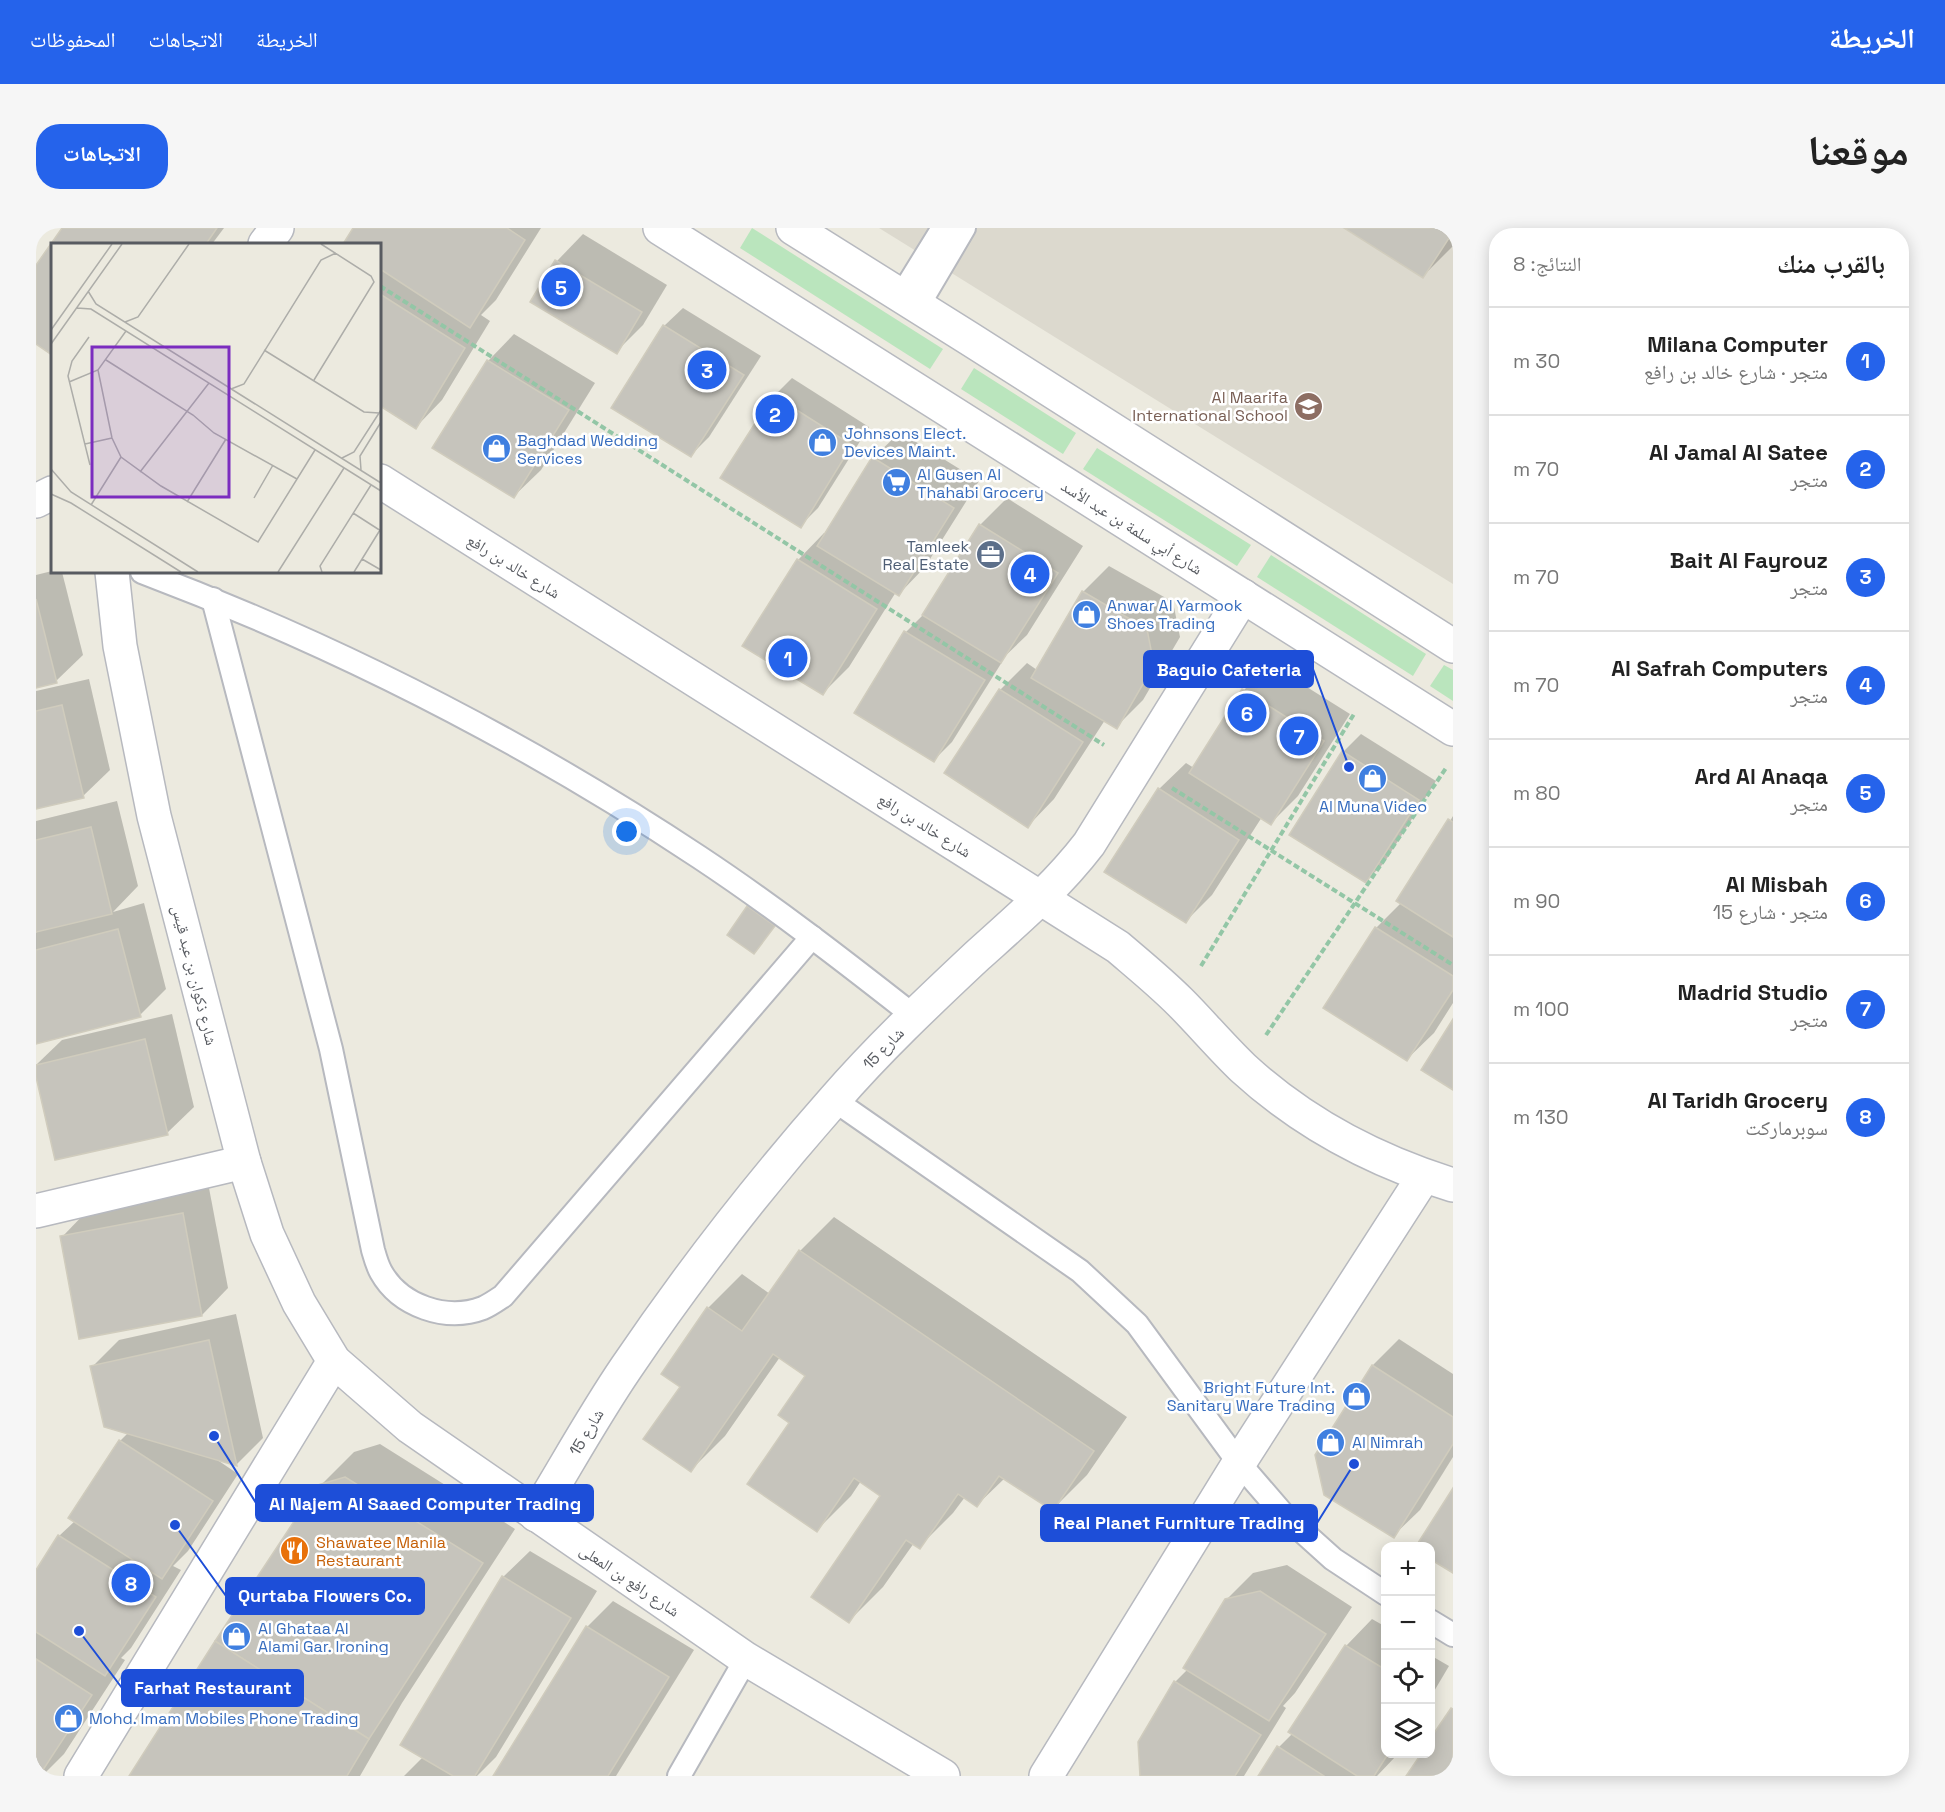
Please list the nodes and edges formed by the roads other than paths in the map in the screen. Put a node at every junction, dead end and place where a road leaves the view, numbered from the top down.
1 (277, 228) edge
2 (660, 228) edge
3 (793, 228) edge
4 (943, 228) edge
5 (964, 228) edge
6 (266, 243) edge
7 (910, 301) junction
8 (381, 482) edge
9 (51, 494) edge
10 (36, 501) edge
11 (112, 573) edge
12 (145, 573) edge
13 (1243, 596) junction
14 (213, 599) junction
15 (1453, 646) edge
16 (1453, 729) edge
17 (1042, 898) junction
18 (812, 937) junction
19 (914, 1016) junction
20 (834, 1100) junction
21 (244, 1162) junction
22 (1439, 1181) edge
23 (36, 1211) edge
24 (334, 1361) junction
25 (1239, 1463) junction
26 (536, 1515) junction
27 (1381, 1591) edge
28 (1435, 1624) edge
29 (1453, 1635) edge
30 (746, 1659) junction
31 (81, 1776) edge
32 (679, 1776) edge
33 (943, 1776) edge
34 (1046, 1776) edge

1 - 6 street
2 - 13 street, شارع أبي سلمة بن عبد الأسد
3 - 7 street
4 - 7 lane
5 - 7 lane
7 - 15 street
8 - 17 street, شارع خالد بن رافع
9 - 10 street
11 - 21 street, شارع ذكوان بن عبد قيس
12 - 14 lane
13 - 16 street, شارع أبي سلمة بن عبد الأسد
13 - 17 street, شارع 15
14 - 18 lane
14 - 18 lane
17 - 19 street, شارع 15
17 - 22 street, شارع خالد بن رافع
18 - 19 lane
19 - 20 street, شارع 15
20 - 25 lane
20 - 26 street, شارع 15
21 - 23 street
21 - 24 street, شارع ذكوان بن عبد قيس
22 - 25 street
24 - 26 street, شارع رافع بن المعلى
24 - 31 street
25 - 27 lane
25 - 34 street
26 - 30 street, شارع رافع بن المعلى
28 - 29 lane
30 - 32 lane
30 - 33 street, شارع رافع بن المعلى

